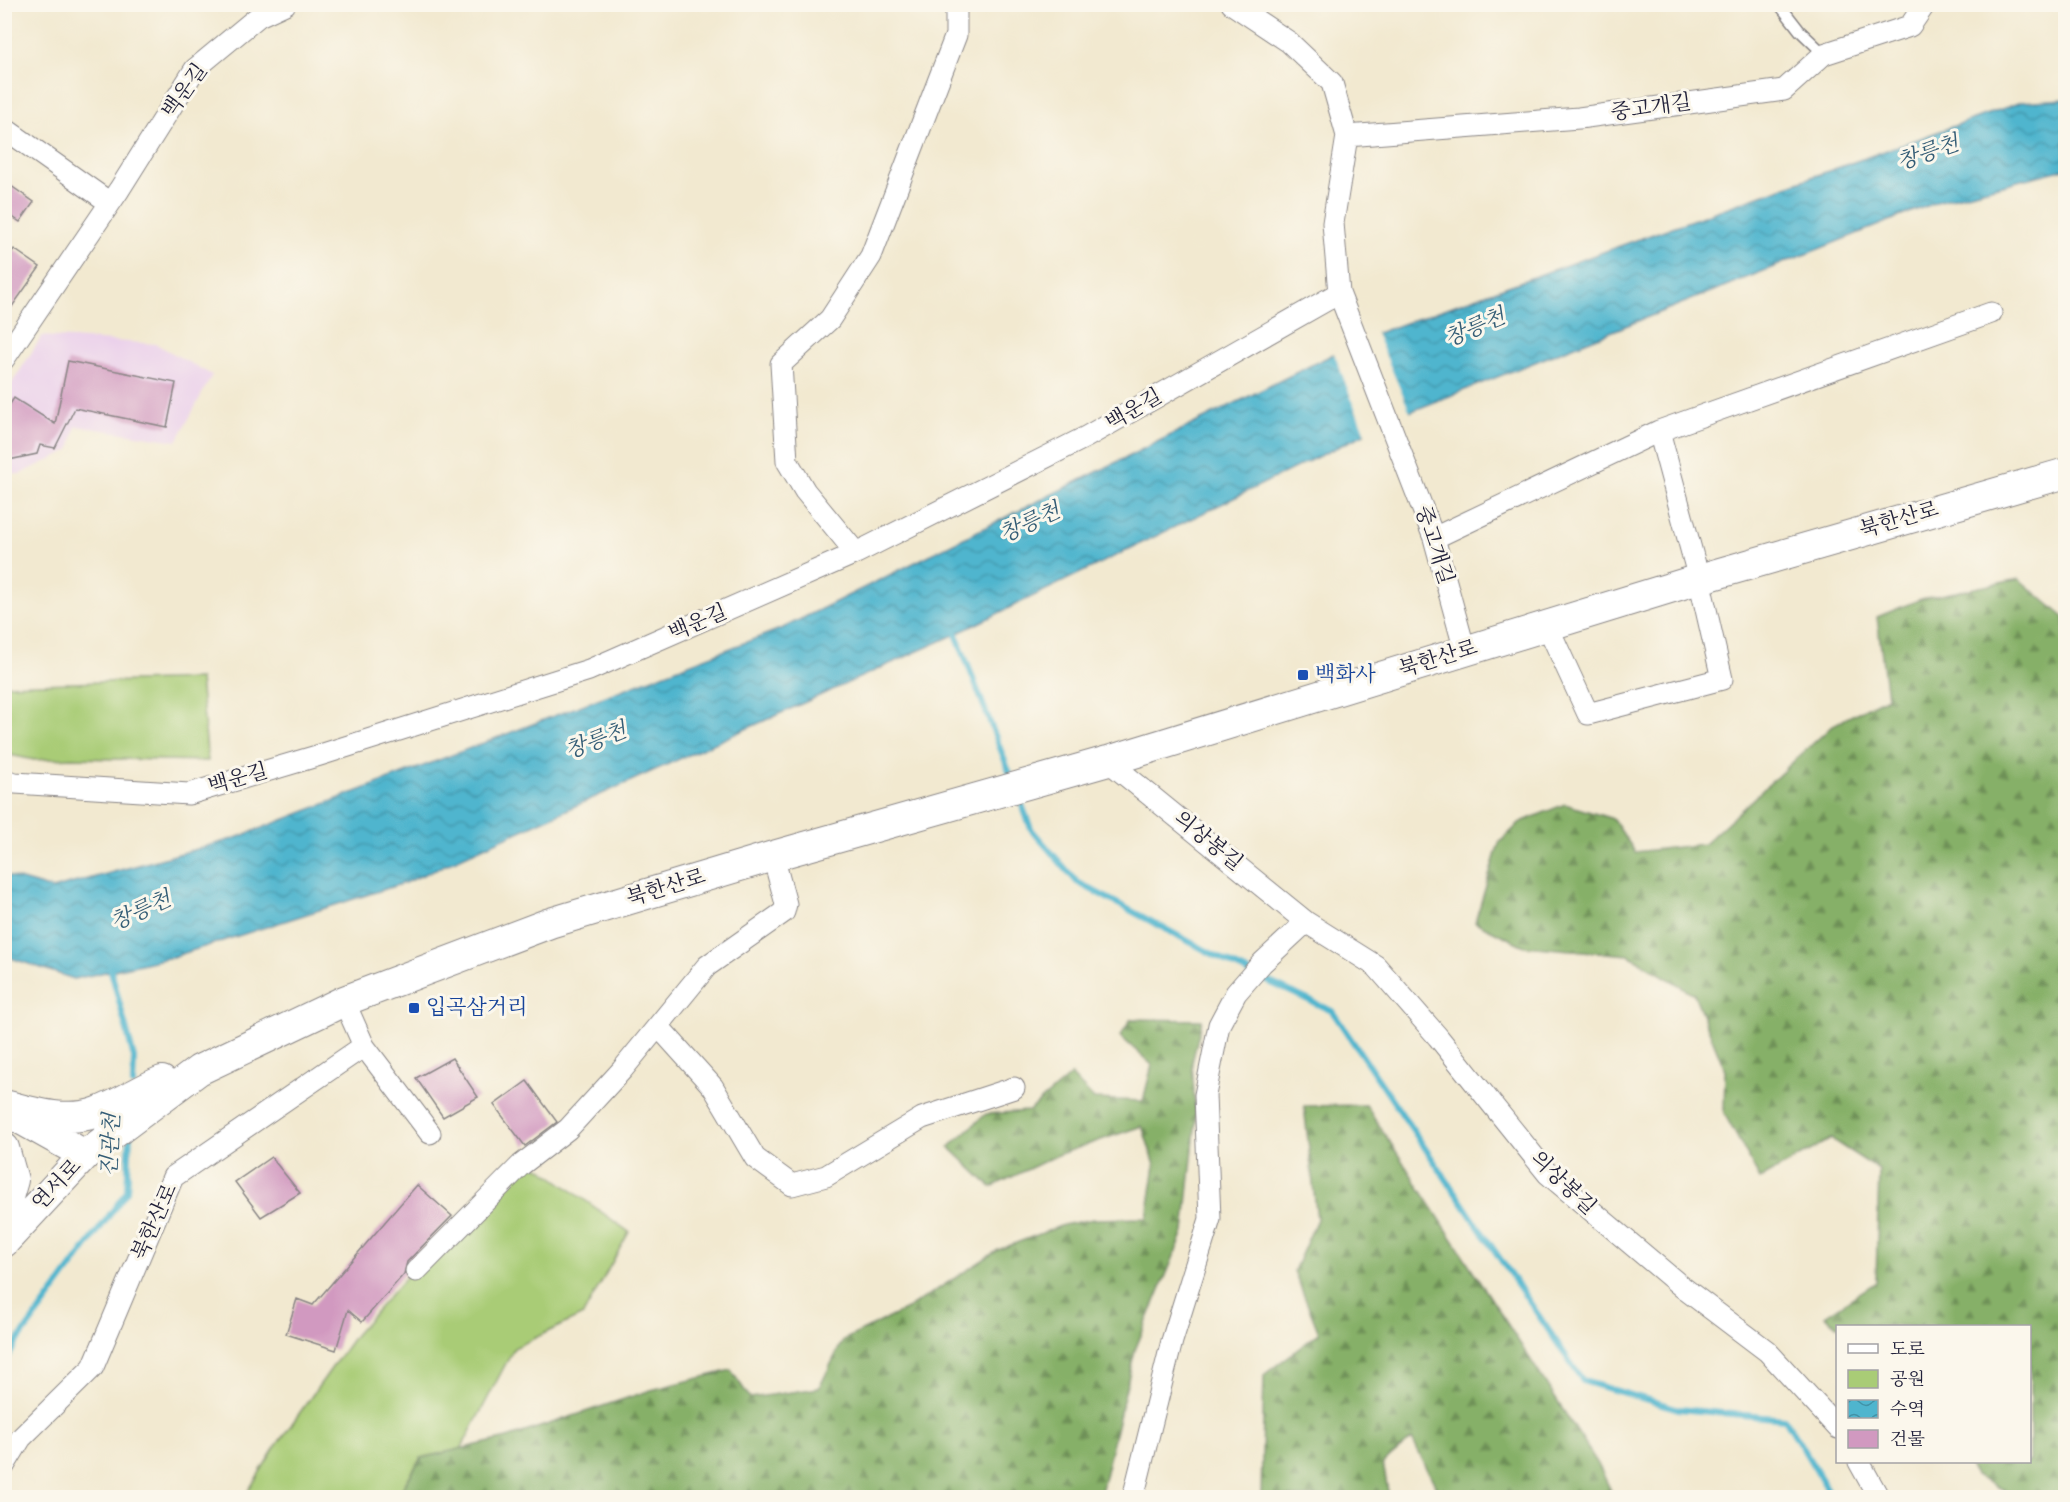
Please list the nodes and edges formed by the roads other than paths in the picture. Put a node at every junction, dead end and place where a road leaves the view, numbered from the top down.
1 (285, 4) edge
2 (956, 4) edge
3 (1232, 4) edge
4 (1779, 4) edge
5 (1925, 4) edge
6 (1824, 54) junction
7 (4, 128) edge
8 (1347, 136) junction
9 (110, 203) junction
10 (1339, 293) junction
11 (1991, 314) dead end
12 (4, 359) edge
13 (1659, 431) junction
14 (2066, 473) edge
15 (1434, 538) junction
16 (856, 553) junction
17 (1699, 579) junction
18 (1547, 625) junction
19 (1465, 651) junction
20 (1108, 761) junction
21 (4, 780) edge
22 (773, 856) junction
23 (1306, 922) junction
24 (344, 1001) junction
25 (658, 1026) junction
26 (364, 1046) junction
27 (199, 1070) junction
28 (1014, 1088) dead end
29 (4, 1104) edge
30 (4, 1110) edge
31 (430, 1133) dead end
32 (4, 1148) edge
33 (85, 1155) junction
34 (4, 1211) edge
35 (4, 1242) edge
36 (416, 1271) dead end
37 (1836, 1426) edge
38 (1860, 1463) edge
39 (4, 1467) edge
40 (1133, 1497) edge
41 (1879, 1497) edge

1 - 9 street, 백운길
2 - 16 street
3 - 8 street
4 - 6 lane
5 - 6 street, 중고개길
6 - 8 street, 중고개길
7 - 9 street
8 - 10 street
9 - 12 street, 백운길
10 - 15 street, 중고개길
10 - 16 street, 백운길
11 - 13 street
13 - 15 street
13 - 17 street
14 - 17 main road, 북한산로
15 - 19 street, 중고개길
16 - 21 street, 백운길
17 - 18 main road, 북한산로
17 - 18 street
18 - 19 main road, 북한산로
19 - 20 main road, 북한산로
20 - 22 main road, 북한산로
20 - 23 street, 의상봉길
22 - 24 main road, 북한산로
22 - 25 street
23 - 37 street, 의상봉길
23 - 40 street
24 - 26 street
24 - 27 main road, 북한산로
25 - 28 street
25 - 36 street
26 - 31 street
26 - 39 street, 북한산로
27 - 29 main road
27 - 33 main road, 연서로
30 - 33 main road
32 - 34 main road
33 - 35 main road, 연서로
38 - 41 street

